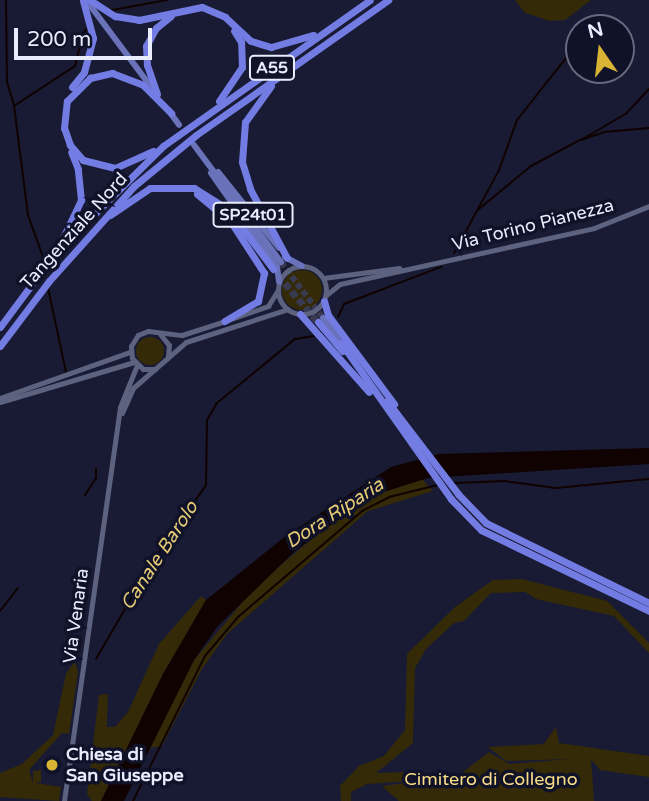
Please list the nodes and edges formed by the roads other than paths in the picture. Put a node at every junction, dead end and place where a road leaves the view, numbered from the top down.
1 (86, 0) edge
2 (370, 0) edge
3 (388, 0) edge
4 (335, 23) junction
5 (278, 78) junction
6 (157, 94) junction
7 (171, 113) junction
8 (209, 113) junction
9 (179, 125) dead end
10 (194, 145) dead end
11 (163, 146) junction
12 (206, 161) junction
13 (187, 188) junction
14 (649, 206) edge
15 (98, 223) junction
16 (55, 253) junction
17 (284, 260) junction
18 (302, 266) junction
19 (422, 266) junction
20 (273, 269) tunnel mouth
21 (323, 278) junction
22 (279, 286) junction
23 (325, 299) junction
24 (288, 309) junction
25 (300, 314) junction
26 (320, 320) joint
27 (225, 321) junction
28 (0, 327) edge
29 (160, 334) junction
30 (341, 342) junction
31 (0, 345) edge
32 (130, 352) junction
33 (167, 359) junction
34 (136, 364) junction
35 (354, 365) junction
36 (155, 369) junction
37 (0, 400) edge
38 (400, 422) junction
39 (116, 436) junction
40 (454, 496) junction
41 (649, 603) edge
42 (649, 611) edge
43 (64, 801) edge

1 - 4 highway
1 - 6 main road
1 - 16 highway
2 - 4 highway, Tangenziale Nord / A55
3 - 5 highway, Tangenziale Nord / A55
4 - 8 highway, Tangenziale Nord / A55
5 - 15 highway, Tangenziale Nord / A55
5 - 17 highway
6 - 7 main road
6 - 8 highway
7 - 9 main road
7 - 11 highway
8 - 11 highway, Tangenziale Nord / A55
10 - 12 main road, SP24t01
11 - 16 highway, Tangenziale Nord / A55
12 - 17 main road, SP24t01
12 - 22 main road, SP24t01
13 - 15 highway
13 - 20 highway
13 - 27 highway
14 - 19 main road, Via Torino Pianezza
15 - 31 highway, Tangenziale Nord / A55
16 - 28 highway, Tangenziale Nord / A55
17 - 18 main road, SP24t01
18 - 21 main road
18 - 22 main road
19 - 21 main road, Via Torino Pianezza
19 - 23 main road, Via Torino Pianezza
21 - 23 main road
22 - 24 main road
22 - 27 main road
23 - 25 main road
23 - 38 highway
24 - 25 main road
24 - 33 main road
25 - 38 highway
26 - 30 main road
26 - 35 highway
27 - 29 main road
29 - 32 main road
29 - 33 main road
30 - 35 highway
30 - 38 highway
32 - 34 main road
32 - 37 main road
33 - 36 main road
34 - 36 main road
34 - 37 main road
34 - 39 main road, Via Venaria
35 - 38 highway
36 - 39 main road, Via Venaria
38 - 40 highway
39 - 43 main road, Via Venaria
40 - 41 highway
40 - 42 highway

